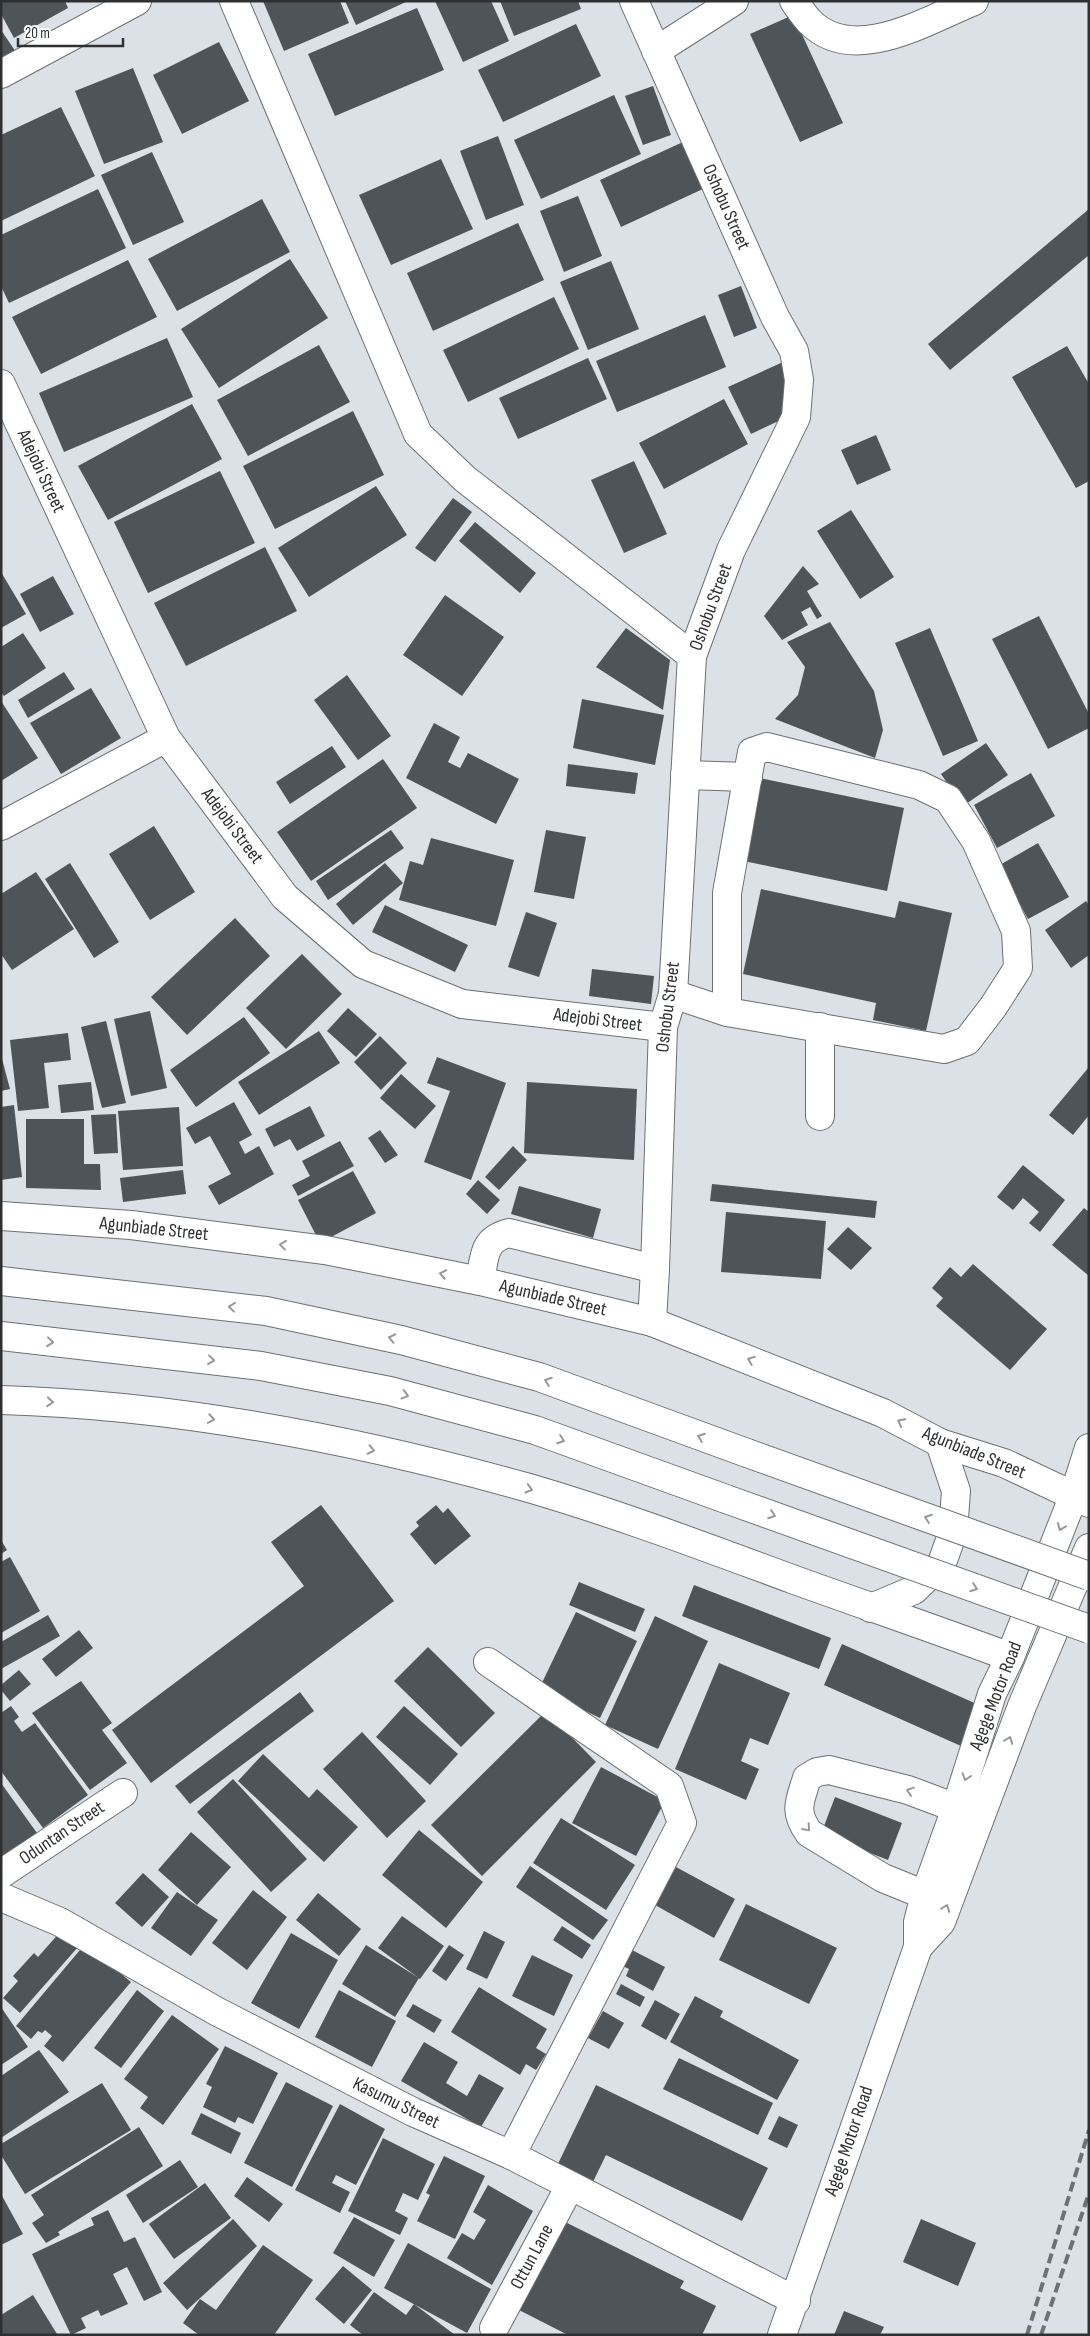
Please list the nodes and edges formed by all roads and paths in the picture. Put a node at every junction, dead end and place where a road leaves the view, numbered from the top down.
1 (137, 1) edge
2 (234, 1) edge
3 (634, 1) edge
4 (734, 1) edge
5 (794, 1) edge
6 (974, 1) edge
7 (656, 52) junction
8 (1, 74) edge
9 (1, 384) edge
10 (692, 656) junction
11 (166, 738) junction
12 (685, 775) junction
13 (748, 778) junction
14 (1, 826) edge
15 (673, 994) junction
16 (727, 1012) junction
17 (663, 1027) junction
18 (820, 1027) junction
19 (820, 1116) dead end
20 (1, 1216) edge
21 (656, 1269) junction
22 (1, 1281) edge
23 (480, 1281) junction
24 (652, 1322) junction
25 (1, 1336) edge
26 (1, 1400) edge
27 (940, 1443) junction
28 (1089, 1448) edge
29 (1082, 1499) edge
30 (1089, 1548) edge
31 (1089, 1576) edge
32 (871, 1608) junction
33 (1089, 1629) edge
34 (1010, 1657) junction
35 (488, 1662) dead end
36 (124, 1793) dead end
37 (956, 1808) junction
38 (1, 1874) edge
39 (925, 1895) junction
40 (1, 1897) edge
41 (918, 1947) junction
42 (511, 2156) junction
43 (570, 2186) junction
44 (796, 2301) junction
45 (494, 2328) dead end
46 (782, 2335) edge

1 - 8 main road
2 - 10 main road
3 - 7 main road, Oshobu Street
4 - 7 main road
5 - 6 main road
7 - 10 main road, Oshobu Street
9 - 11 main road, Adejobi Street
10 - 12 main road, Oshobu Street
11 - 14 main road
11 - 17 main road, Adejobi Street
12 - 13 main road
12 - 15 main road, Oshobu Street
13 - 16 main road
13 - 18 main road
15 - 16 main road
15 - 17 main road, Oshobu Street
16 - 18 main road
17 - 21 main road, Oshobu Street
18 - 19 main road
23 -> 20 main road, Agunbiade Street
21 - 23 main road
21 - 24 main road, Oshobu Street
31 -> 22 main road, bridge
23 - 24 main road, Agunbiade Street
27 -> 24 main road, Agunbiade Street
25 -> 33 main road, bridge
26 -> 32 main road
27 - 29 main road, Agunbiade Street
27 - 32 main road
28 - 29 main road, Agege Motor Road
29 -> 34 main road, Agege Motor Road
41 -> 30 main road, Agege Motor Road
32 - 34 main road
34 -> 37 main road, Agege Motor Road
35 - 42 main road
36 - 38 main road, Oduntan Street
37 - 39 main road, Agege Motor Road
37 -> 39 main road
39 - 41 main road, Agege Motor Road
40 - 42 main road, Kasumu Street
41 - 44 main road, Agege Motor Road
42 - 43 main road, Kasumu Street
43 - 44 main road, Kasumu Street
43 - 45 main road, Ottun Lane
44 - 46 main road, Agege Motor Road

